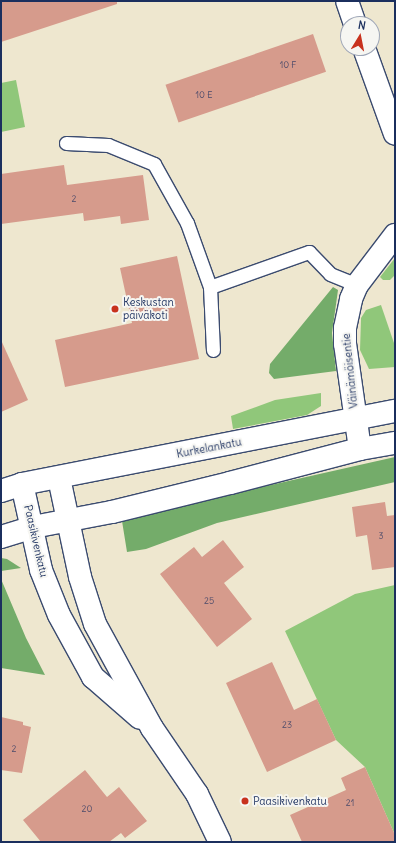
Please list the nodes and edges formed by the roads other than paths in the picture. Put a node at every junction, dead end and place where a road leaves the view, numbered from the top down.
1 (347, 1) edge
2 (352, 16) edge
3 (367, 56) edge
4 (395, 134) edge
5 (66, 143) dead end
6 (395, 235) edge
7 (357, 285) junction
8 (210, 287) junction
9 (213, 350) dead end
10 (395, 411) edge
11 (355, 418) junction
12 (395, 443) edge
13 (360, 449) junction
14 (59, 478) junction
15 (22, 484) junction
16 (1, 491) edge
17 (68, 520) junction
18 (33, 527) junction
19 (1, 537) edge
20 (152, 728) junction
21 (220, 842) edge

1 - 2 street
3 - 4 street
5 - 8 lane
6 - 7 street, Väinämöisentie
7 - 8 lane
7 - 11 street, Väinämöisentie
8 - 9 lane
10 - 11 street, Kurkelankatu
11 - 13 street, Väinämöisentie
11 - 14 street, Kurkelankatu
12 - 13 street
13 - 17 street
14 - 15 street, Kurkelankatu
14 - 17 street, Paasikivenkatu
15 - 16 street, Kurkelankatu
15 - 18 street, Paasikivenkatu
17 - 18 street
17 - 20 street, Paasikivenkatu
18 - 19 street
18 - 20 street, Paasikivenkatu
20 - 21 street, Paasikivenkatu

